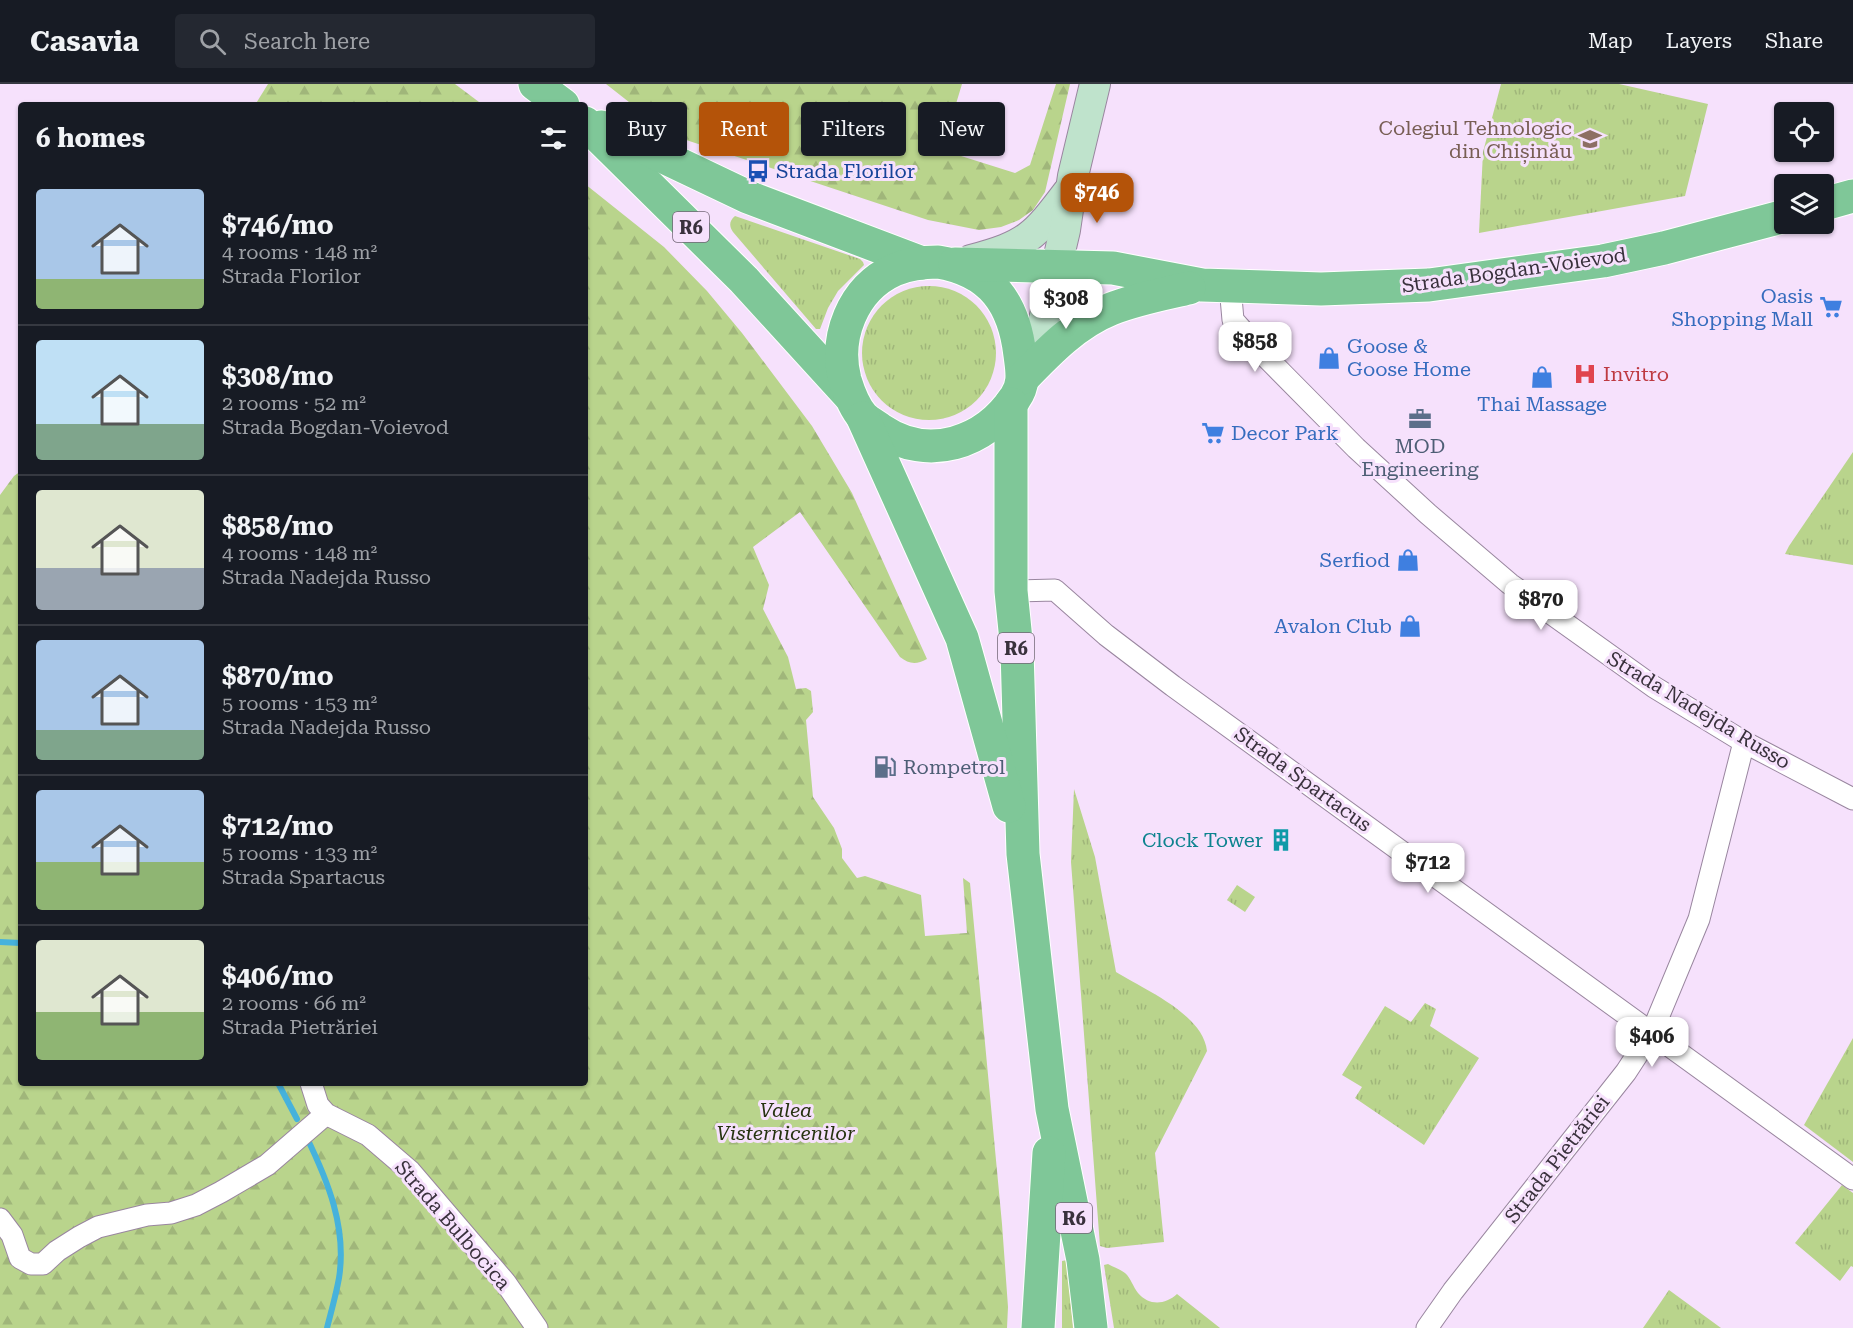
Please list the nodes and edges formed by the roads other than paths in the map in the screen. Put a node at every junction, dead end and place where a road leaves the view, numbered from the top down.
1 (535, 84) edge
2 (1095, 84) edge
3 (559, 102) edge
4 (588, 122) edge
5 (588, 124) edge
6 (1070, 190) junction
7 (1853, 196) edge
8 (1834, 201) edge
9 (1774, 219) edge
10 (922, 262) junction
11 (955, 264) junction
12 (1057, 266) junction
13 (1113, 268) junction
14 (1216, 285) junction
15 (1017, 391) junction
16 (856, 406) junction
17 (1011, 591) junction
18 (1744, 742) junction
19 (1853, 799) edge
20 (1023, 854) junction
21 (1652, 1032) junction
22 (312, 1086) edge
23 (1052, 1109) junction
24 (326, 1114) junction
25 (1853, 1179) edge
26 (0, 1219) edge
27 (537, 1328) edge
28 (1038, 1328) edge
29 (1091, 1328) edge
30 (1427, 1328) edge

1 - 3 main road
2 - 6 main road
4 - 10 main road, R6
5 - 16 main road, R6
6 - 11 main road
6 - 12 main road
6 - 13 main road
7 - 8 main road
9 - 14 main road, Strada Bogdan-Voievod
10 - 11 main road, R6
10 - 16 main road, R6
11 - 12 main road, Strada Bogdan-Voievod
11 - 15 main road
12 - 13 main road, Strada Bogdan-Voievod
12 - 15 main road
13 - 14 main road, Strada Bogdan-Voievod
14 - 15 main road, Strada Bogdan-Voievod
14 - 18 street, Strada Nadejda Russo
15 - 16 main road, R6
15 - 17 main road, R6
16 - 20 main road
17 - 20 main road, R6
17 - 21 street, Strada Spartacus
18 - 19 street, Strada Nadejda Russo
18 - 21 street, Strada Pietrăriei
20 - 23 main road, R6
21 - 25 street, Strada Spartacus
21 - 30 street, Strada Pietrăriei
22 - 24 street
23 - 28 main road, R6
23 - 29 main road, R6
24 - 26 street
24 - 27 street, Strada Bulbocica

